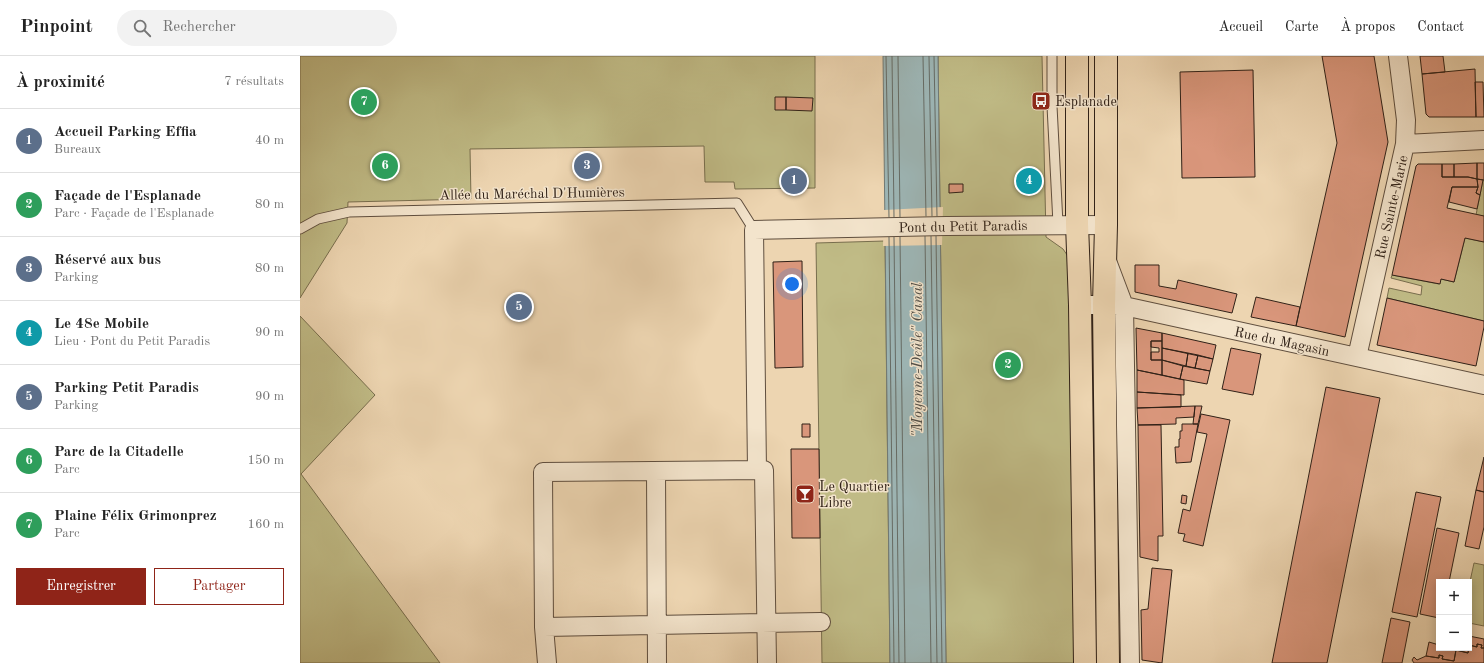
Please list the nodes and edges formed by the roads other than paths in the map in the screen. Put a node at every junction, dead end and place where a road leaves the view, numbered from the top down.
1 (1052, 56) edge
2 (1076, 56) edge
3 (1106, 56) edge
4 (1398, 56) edge
5 (1484, 140) edge
6 (1405, 144) junction
7 (1068, 224) junction
8 (1106, 224) junction
9 (300, 229) edge
10 (754, 230) junction
11 (1080, 305) junction
12 (1114, 306) junction
13 (1357, 357) junction
14 (1484, 385) edge
15 (757, 470) junction
16 (656, 471) junction
17 (821, 622) dead end
18 (767, 624) junction
19 (657, 625) junction
20 (544, 627) junction
21 (547, 663) edge
22 (657, 663) edge
23 (767, 663) edge
24 (1085, 663) edge
25 (1108, 663) edge
26 (1130, 663) edge

1 - 7 lane
2 - 7 main road
3 - 8 main road
4 - 6 street, Rue Sainte-Marie
5 - 6 street
6 - 13 street, Rue Sainte-Marie
7 - 8 street, Pont du Petit Paradis
7 - 10 street, Pont du Petit Paradis
7 - 11 main road
8 - 12 main road
9 - 10 lane, Allée du Maréchal D'Humières
10 - 15 street
11 - 12 street, Rue du Magasin
11 - 24 main road
12 - 13 street, Rue du Magasin
12 - 25 main road
12 - 26 street
13 - 14 street, Rue du Magasin
15 - 16 street
15 - 18 street
16 - 19 street
16 - 20 street
17 - 18 street
18 - 19 street
18 - 23 street
19 - 20 street
19 - 22 street
20 - 21 street

